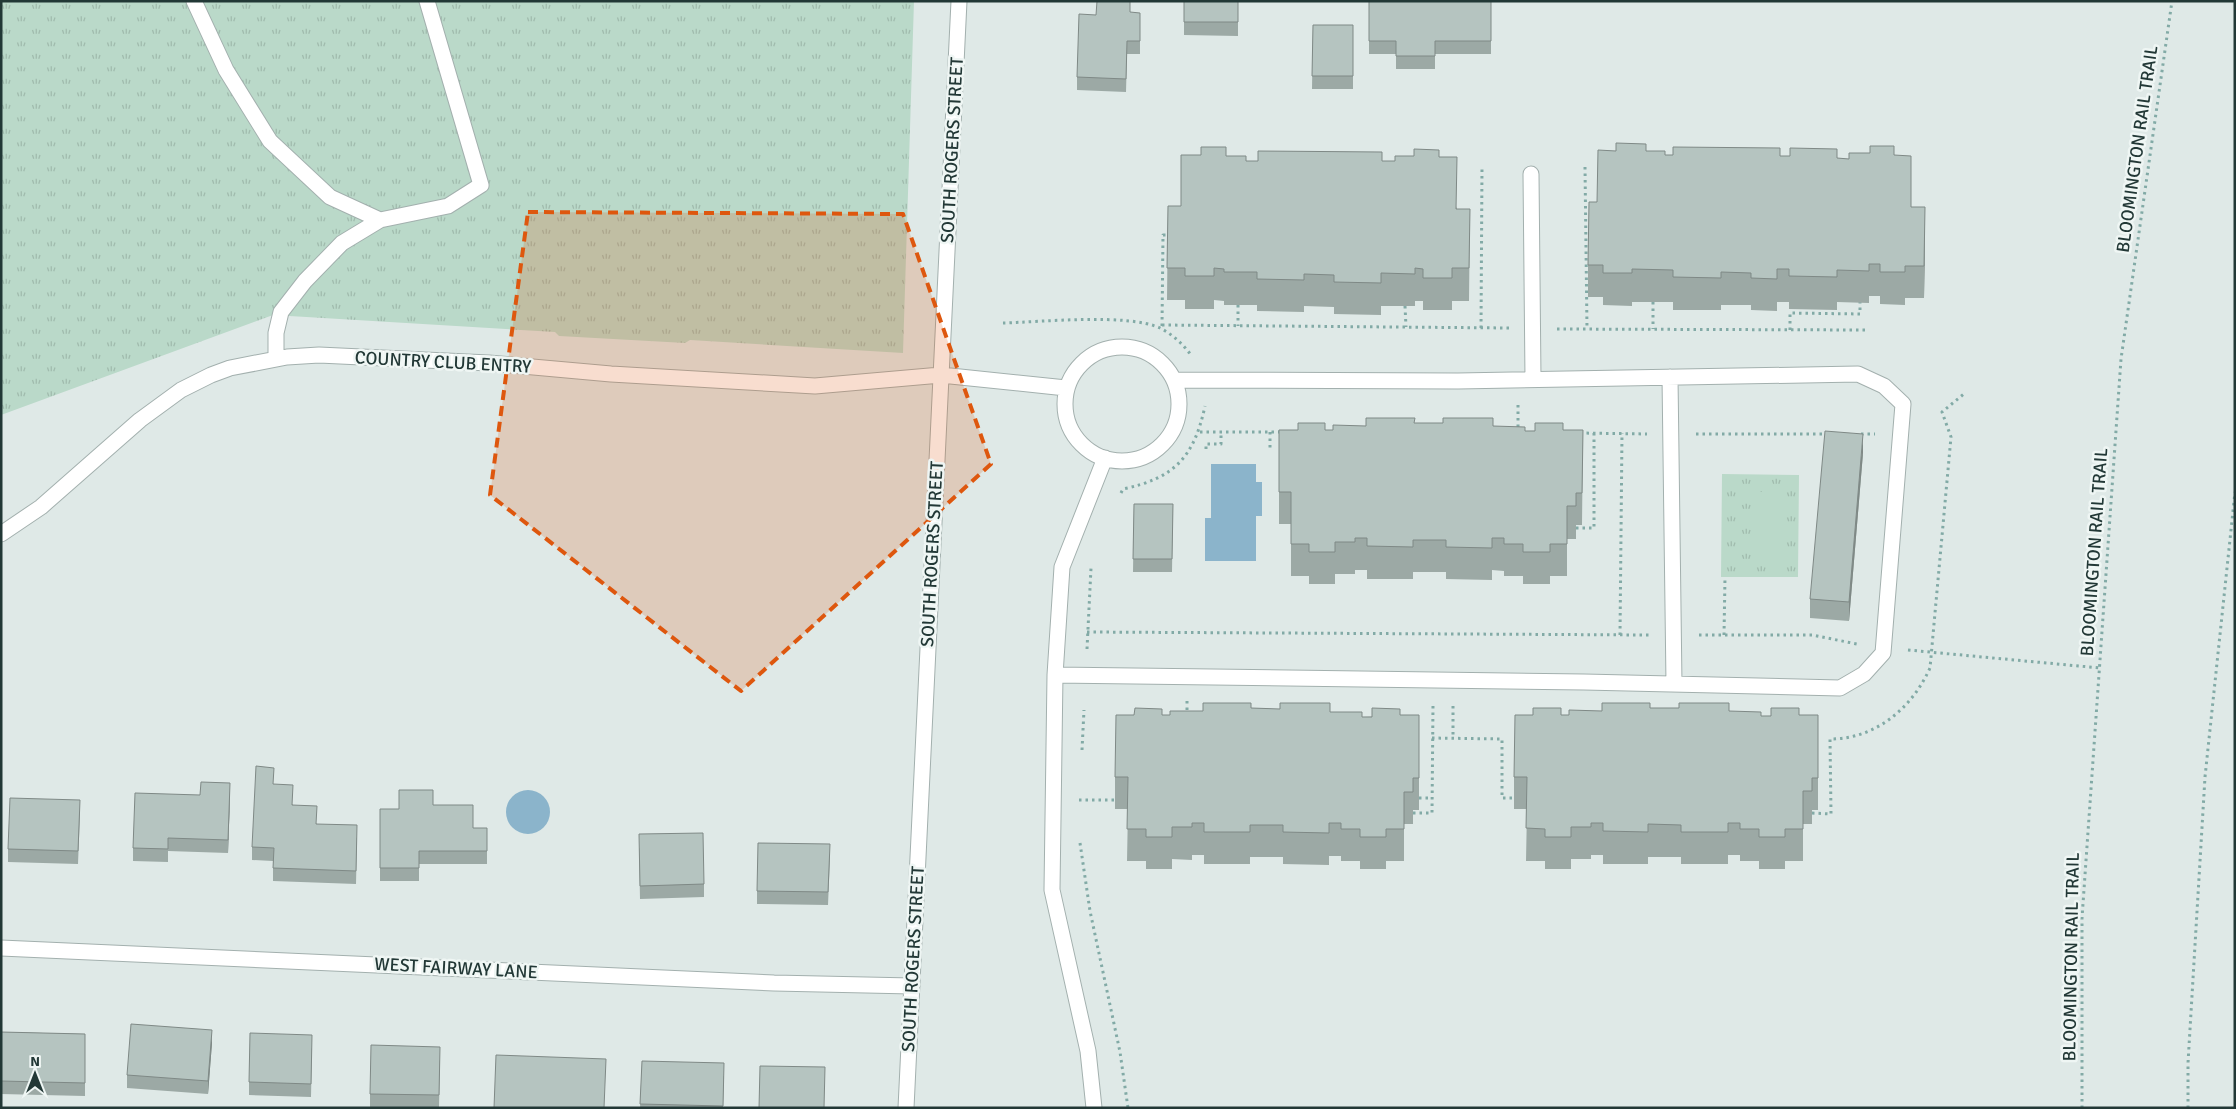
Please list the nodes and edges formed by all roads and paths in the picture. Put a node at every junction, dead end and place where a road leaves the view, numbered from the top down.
1 (194, 1) edge
2 (427, 1) edge
3 (959, 1) edge
4 (2172, 1) edge
5 (1482, 166) dead end
6 (1585, 167) dead end
7 (1531, 174) dead end
8 (380, 220) junction
9 (1172, 235) edge
10 (1653, 302) edge
11 (1860, 302) edge
12 (1238, 304) edge
13 (1405, 306) edge
14 (1003, 323) dead end
15 (1238, 326) junction
16 (1162, 327) junction
17 (1406, 327) junction
18 (1481, 328) junction
19 (1513, 328) dead end
20 (1554, 328) dead end
21 (1586, 328) junction
22 (1653, 329) junction
23 (1790, 330) junction
24 (1866, 330) dead end
25 (276, 358) junction
26 (1193, 358) dead end
27 (941, 375) junction
28 (1670, 377) junction
29 (1174, 380) junction
30 (1534, 380) junction
31 (1066, 388) junction
32 (1518, 401) dead end
33 (1206, 405) dead end
34 (1200, 432) junction
35 (1221, 432) junction
36 (1270, 432) junction
37 (1289, 432) edge
38 (1509, 433) edge
39 (1575, 433) edge
40 (1594, 433) junction
41 (1622, 433) junction
42 (1653, 434) dead end
43 (1695, 434) dead end
44 (1831, 434) edge
45 (1860, 434) edge
46 (1879, 434) dead end
47 (1206, 449) dead end
48 (1270, 449) dead end
49 (1105, 458) junction
50 (2235, 492) edge
51 (1118, 500) dead end
52 (1576, 528) edge
53 (1, 534) edge
54 (1092, 560) dead end
55 (1725, 577) dead end
56 (1087, 632) junction
57 (1620, 635) junction
58 (1653, 635) dead end
59 (1696, 635) dead end
60 (1724, 635) junction
61 (1857, 644) dead end
62 (1902, 650) dead end
63 (1086, 658) dead end
64 (2100, 668) junction
65 (1055, 675) junction
66 (1453, 680) junction
67 (1674, 684) junction
68 (1187, 706) dead end
69 (1084, 710) dead end
70 (1433, 712) dead end
71 (1187, 724) edge
72 (1432, 738) junction
73 (1453, 738) junction
74 (1081, 760) dead end
75 (1419, 798) edge
76 (1432, 798) junction
77 (1515, 798) edge
78 (1115, 800) edge
79 (1079, 806) dead end
80 (1413, 813) edge
81 (1080, 840) dead end
82 (1, 948) edge
83 (912, 986) junction
84 (906, 1108) edge
85 (1094, 1108) edge
86 (1128, 1108) edge
87 (2082, 1108) edge
88 (2188, 1108) edge

1 - 8 street
2 - 8 street
3 - 27 street, SOUTH ROGERS STREET
4 - 64 path, BLOOMINGTON RAIL TRAIL
5 - 18 path
6 - 21 path
7 - 30 street
8 - 25 street
9 - 16 path
10 - 22 path
11 - 23 path
12 - 15 path
13 - 17 path
14 - 16 path
15 - 16 path
15 - 17 path
16 - 26 path
17 - 18 path
18 - 19 path
20 - 21 path
21 - 22 path
22 - 23 path
23 - 24 path
25 - 27 street, COUNTRY CLUB ENTRY
25 - 53 street, COUNTRY CLUB ENTRY
27 - 31 street, COUNTRY CLUB ENTRY
27 - 83 street, SOUTH ROGERS STREET
28 - 30 street
28 - 67 street
28 - 67 street
29 - 30 street
29 - 31 street
29 - 49 street
31 - 49 street
32 - 38 path
33 - 34 path
34 - 35 path
34 - 51 path
35 - 36 path
35 - 47 path
36 - 37 path
36 - 48 path
39 - 40 path
40 - 41 path
40 - 52 path
41 - 42 path
41 - 57 path
43 - 44 path
45 - 46 path
49 - 65 street
50 - 88 path
54 - 56 path
55 - 60 path
56 - 57 path
56 - 63 path
57 - 58 path
59 - 60 path
60 - 61 path
62 - 64 path
64 - 87 path, BLOOMINGTON RAIL TRAIL
65 - 66 street
65 - 85 street
66 - 67 street
66 - 73 path
68 - 71 path
69 - 74 path
70 - 72 path
72 - 73 path
72 - 76 path
73 - 77 path
75 - 76 path
76 - 80 path
78 - 79 path
81 - 86 path
82 - 83 street, WEST FAIRWAY LANE
83 - 84 street, SOUTH ROGERS STREET

